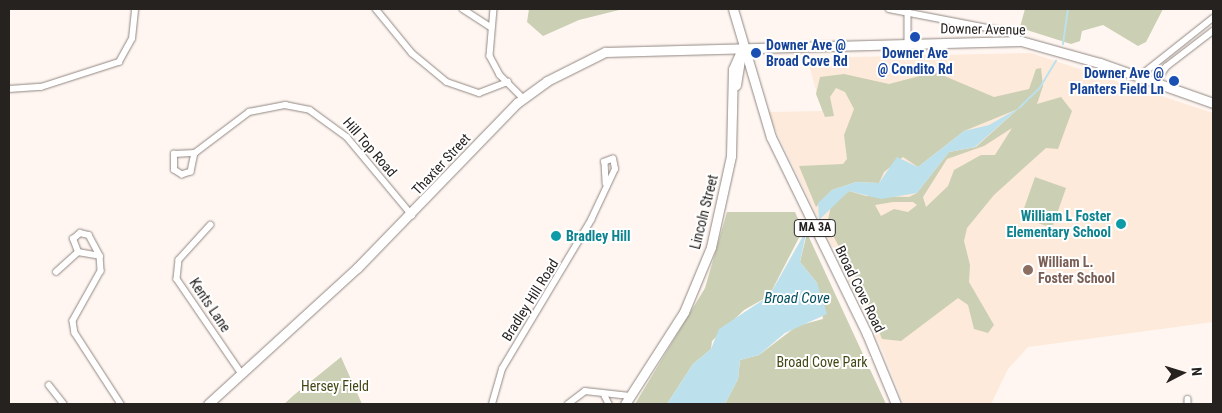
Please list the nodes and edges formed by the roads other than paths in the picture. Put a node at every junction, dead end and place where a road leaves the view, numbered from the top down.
1 (134, 9) edge
2 (376, 9) edge
3 (463, 9) edge
4 (494, 9) edge
5 (733, 9) edge
6 (889, 9) edge
7 (908, 10) edge
8 (921, 11) edge
9 (1213, 18) edge
10 (491, 27) junction
11 (1213, 31) edge
12 (1021, 41) junction
13 (908, 43) junction
14 (742, 49) junction
15 (1140, 76) junction
16 (508, 82) junction
17 (1156, 82) junction
18 (9, 89) edge
19 (523, 98) junction
20 (1213, 103) edge
21 (195, 153) junction
22 (606, 183) dead end
23 (412, 215) junction
24 (211, 225) dead end
25 (78, 252) junction
26 (100, 256) junction
27 (56, 272) dead end
28 (242, 374) junction
29 (49, 385) dead end
30 (604, 396) junction
31 (628, 400) edge
32 (64, 404) edge
33 (121, 404) edge
34 (208, 404) edge
35 (492, 404) edge
36 (568, 404) edge
37 (609, 404) edge
38 (896, 404) edge

1 - 18 street
2 - 16 street
3 - 10 street
4 - 10 street
5 - 14 street, MA 3A
6 - 7 street
7 - 8 street
7 - 13 street
8 - 12 street
9 - 15 street
10 - 16 street
11 - 17 street
12 - 13 street, Downer Avenue
12 - 15 street, Downer Avenue
13 - 14 street, Downer Avenue
14 - 19 street, Thaxter Street
14 - 31 street, Lincoln Street
14 - 38 street, Broad Cove Road / MA 3A
15 - 17 street, Downer Avenue
16 - 19 street
17 - 20 street, Downer Avenue
19 - 23 street, Thaxter Street
21 - 21 street, Hill Top Road
21 - 23 street, Hill Top Road
22 - 35 street, Bradley Hill Road
23 - 28 street, Thaxter Street
24 - 28 street, Kents Lane
25 - 26 street
25 - 26 street
25 - 27 street
26 - 33 street
28 - 34 street, Thaxter Street
29 - 32 street
30 - 31 street
30 - 36 street
30 - 37 street

